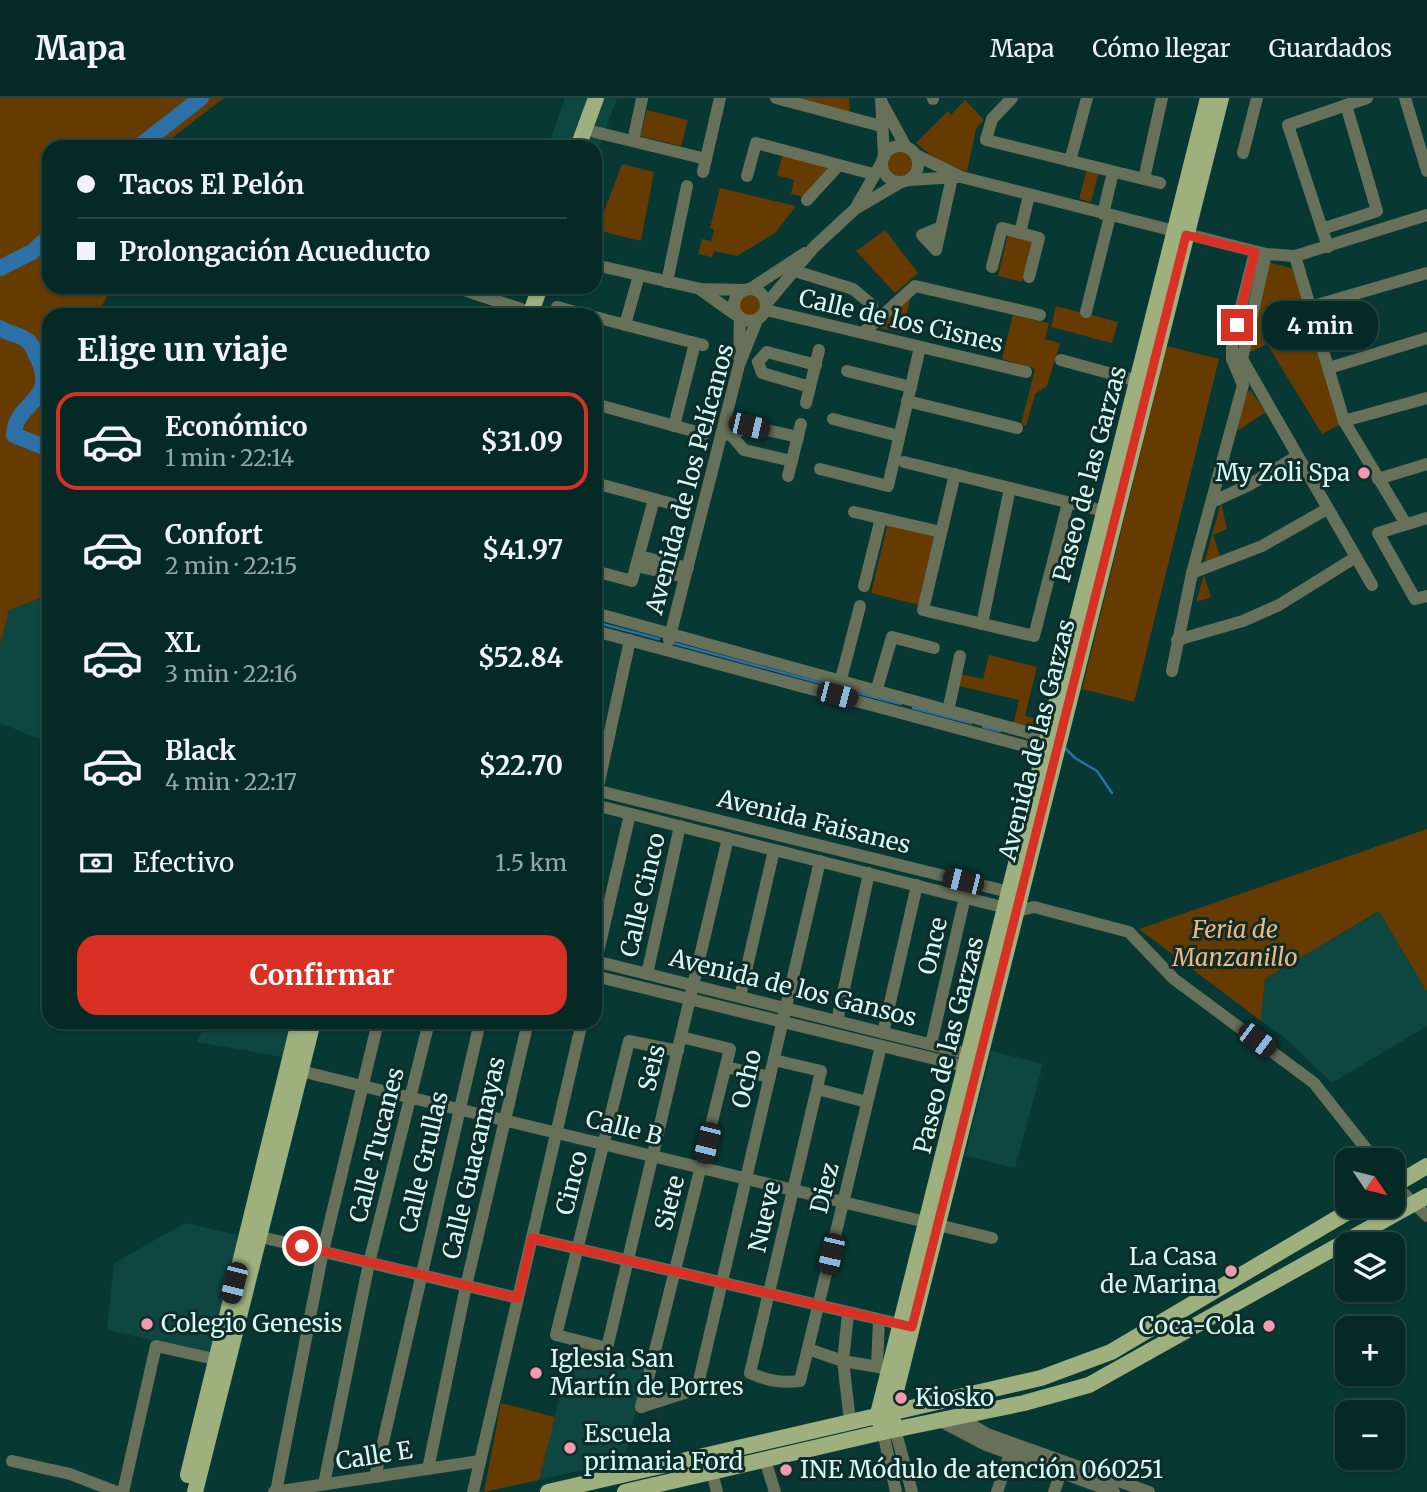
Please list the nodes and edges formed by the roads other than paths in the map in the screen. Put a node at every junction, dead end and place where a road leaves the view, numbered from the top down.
1 (596, 98) edge
2 (607, 98) edge
3 (720, 98) edge
4 (776, 98) edge
5 (1012, 98) edge
6 (1087, 98) edge
7 (1163, 98) edge
8 (1208, 98) edge
9 (1221, 98) edge
10 (1257, 98) edge
11 (1367, 98) edge
12 (1405, 98) edge
13 (642, 99) edge
14 (881, 100) edge
15 (1346, 105) junction
16 (881, 126) junction
17 (581, 140) edge
18 (593, 140) edge
19 (602, 140) edge
20 (633, 141) junction
21 (911, 151) junction
22 (1243, 153) dead end
23 (706, 159) junction
24 (883, 159) junction
25 (1070, 161) junction
26 (839, 165) junction
27 (1427, 170) edge
28 (1110, 171) junction
29 (703, 172) dead end
30 (873, 174) junction
31 (747, 176) dead end
32 (956, 176) junction
33 (1144, 179) junction
34 (905, 181) junction
35 (1160, 183) dead end
36 (687, 186) dead end
37 (1026, 194) junction
38 (807, 200) dead end
39 (855, 209) junction
40 (1103, 214) junction
41 (1427, 215) edge
42 (942, 227) dead end
43 (1322, 229) junction
44 (1017, 232) junction
45 (1180, 234) junction
46 (814, 247) junction
47 (1328, 247) junction
48 (1261, 253) junction
49 (1295, 256) junction
50 (602, 267) edge
51 (992, 267) dead end
52 (795, 271) junction
53 (1427, 273) edge
54 (639, 275) junction
55 (1029, 276) dead end
56 (667, 282) junction
57 (701, 289) junction
58 (747, 289) junction
59 (473, 294) edge
60 (872, 305) dead end
61 (557, 307) dead end
62 (1310, 307) junction
63 (510, 308) edge
64 (561, 308) edge
65 (763, 311) junction
66 (1086, 312) dead end
67 (1040, 315) dead end
68 (738, 316) junction
69 (602, 319) edge
70 (625, 325) junction
71 (863, 333) junction
72 (1427, 338) edge
73 (920, 347) junction
74 (819, 350) dead end
75 (740, 360) junction
76 (1061, 360) dead end
77 (758, 362) junction
78 (816, 365) junction
79 (1241, 368) junction
80 (1329, 368) junction
81 (847, 371) dead end
82 (1026, 372) dead end
83 (1138, 380) junction
84 (810, 387) junction
85 (911, 387) junction
86 (1427, 398) edge
87 (907, 401) junction
88 (806, 403) dead end
89 (602, 406) edge
90 (833, 419) dead end
91 (1344, 421) junction
92 (801, 424) dead end
93 (674, 426) junction
94 (1017, 428) dead end
95 (704, 434) dead end
96 (726, 434) junction
97 (899, 436) junction
98 (798, 438) junction
99 (1296, 457) junction
100 (792, 461) junction
101 (904, 462) dead end
102 (1427, 464) edge
103 (820, 469) dead end
104 (955, 474) junction
105 (788, 476) dead end
106 (1378, 479) junction
107 (602, 485) edge
108 (1010, 488) junction
109 (654, 499) junction
110 (1212, 502) junction
111 (1068, 503) junction
112 (680, 506) dead end
113 (1326, 509) junction
114 (854, 512) dead end
115 (1109, 513) junction
116 (881, 518) junction
117 (1427, 518) edge
118 (1406, 524) junction
119 (941, 532) junction
120 (1356, 557) junction
121 (638, 561) junction
122 (602, 573) edge
123 (686, 573) junction
124 (1192, 573) junction
125 (1372, 585) dead end
126 (864, 586) dead end
127 (1421, 598) edge
128 (860, 606) dead end
129 (602, 615) edge
130 (982, 624) junction
131 (602, 633) edge
132 (671, 634) junction
133 (630, 640) junction
134 (1177, 640) junction
135 (934, 648) dead end
136 (667, 650) junction
137 (960, 656) dead end
138 (1172, 671) dead end
139 (839, 689) junction
140 (876, 692) junction
141 (948, 711) junction
142 (1051, 746) junction
143 (602, 764) edge
144 (602, 792) edge
145 (602, 807) edge
146 (630, 814) junction
147 (680, 826) junction
148 (728, 838) junction
149 (774, 850) junction
150 (820, 861) junction
151 (869, 873) junction
152 (917, 885) junction
153 (965, 897) junction
154 (1019, 903) junction
155 (602, 932) edge
156 (602, 964) edge
157 (647, 974) junction
158 (602, 978) edge
159 (693, 985) junction
160 (740, 997) junction
161 (690, 999) junction
162 (786, 1008) junction
163 (837, 1021) junction
164 (783, 1022) junction
165 (298, 1029) edge
166 (310, 1029) edge
167 (376, 1029) edge
168 (427, 1029) edge
169 (478, 1029) edge
170 (526, 1029) edge
171 (580, 1029) edge
172 (681, 1037) junction
173 (882, 1039) junction
174 (932, 1044) junction
175 (677, 1051) junction
176 (774, 1060) junction
177 (974, 1062) junction
178 (726, 1067) junction
179 (293, 1070) junction
180 (770, 1077) junction
181 (362, 1086) junction
182 (817, 1089) junction
183 (411, 1098) junction
184 (867, 1102) junction
185 (458, 1109) junction
186 (505, 1121) junction
187 (556, 1133) junction
188 (603, 1144) junction
189 (1365, 1148) edge
190 (653, 1156) junction
191 (1427, 1166) edge
192 (701, 1168) junction
193 (1405, 1178) edge
194 (746, 1179) junction
195 (793, 1190) junction
196 (1405, 1191) edge
197 (1420, 1200) edge
198 (843, 1202) junction
199 (1427, 1216) edge
200 (1338, 1218) edge
201 (932, 1224) junction
202 (253, 1235) junction
203 (532, 1238) junction
204 (992, 1238) dead end
205 (578, 1248) junction
206 (323, 1251) junction
207 (628, 1261) junction
208 (369, 1263) junction
209 (675, 1272) junction
210 (419, 1275) junction
211 (722, 1282) junction
212 (466, 1286) junction
213 (768, 1294) junction
214 (518, 1298) junction
215 (818, 1306) junction
216 (848, 1314) junction
217 (879, 1320) junction
218 (906, 1326) junction
219 (607, 1348) joint
220 (808, 1349) junction
221 (214, 1359) junction
222 (843, 1361) junction
223 (883, 1368) junction
224 (800, 1381) joint
225 (696, 1389) joint
226 (885, 1413) junction
227 (956, 1415) junction
228 (938, 1420) junction
229 (850, 1421) junction
230 (889, 1430) junction
231 (1010, 1454) junction
232 (765, 1460) junction
233 (12, 1461) dead end
234 (480, 1461) junction
235 (428, 1469) junction
236 (712, 1472) junction
237 (1061, 1472) junction
238 (375, 1477) junction
239 (324, 1484) junction
240 (666, 1487) edge
241 (896, 1488) edge
242 (95, 1489) edge
243 (1109, 1491) edge
244 (117, 1492) edge
245 (122, 1492) edge
246 (184, 1492) edge
247 (194, 1492) edge
248 (275, 1492) edge
249 (473, 1492) edge
250 (548, 1492) edge
251 (625, 1492) edge
252 (717, 1492) edge
253 (775, 1492) edge
254 (912, 1492) edge
255 (997, 1492) edge
256 (1054, 1492) edge
257 (1149, 1492) edge

1 - 17 main road
2 - 18 main road
3 - 23 street
4 - 16 street
5 - 25 street
6 - 25 street
7 - 33 street
8 - 45 main road, Paseo de las Garzas
9 - 45 main road, Avenida de las Garzas
10 - 22 street
11 - 15 street
12 - 27 street
13 - 20 street
14 - 16 street
14 - 21 street
15 - 43 street
15 - 43 street
16 - 24 street
19 - 20 street
20 - 23 street
21 - 24 street
21 - 32 street
21 - 34 street
23 - 29 street
24 - 30 street, Avenida de los Pelícanos
24 - 34 street
25 - 28 street
26 - 30 street
26 - 31 street
26 - 38 street
28 - 33 street
28 - 40 street
30 - 39 street, Avenida de los Pelícanos
32 - 34 street
32 - 37 street
32 - 42 street
33 - 35 street
34 - 39 street
36 - 56 street
37 - 40 street
37 - 44 street
39 - 46 street, Avenida de los Pelícanos
40 - 45 street
40 - 66 street
41 - 47 street
43 - 47 street
44 - 51 street
44 - 55 street
45 - 48 street
45 - 83 main road, Paseo de las Garzas
45 - 115 main road, Avenida de las Garzas
46 - 52 street, Avenida de los Pelícanos
46 - 58 street
47 - 49 street
48 - 49 street
48 - 79 street
49 - 62 street
50 - 54 street
52 - 60 street
52 - 65 street, Avenida de los Pelícanos
53 - 62 street
54 - 56 street
54 - 70 street
56 - 57 street
57 - 58 street
57 - 68 street
58 - 65 street
58 - 68 street
59 - 63 street
61 - 64 street
62 - 80 street
65 - 68 street, Calle de los Cisnes
65 - 71 street, Calle de los Cisnes
65 - 75 street, Avenida de los Pelícanos
67 - 71 street
68 - 75 street
69 - 70 street
70 - 93 street
71 - 73 street, Calle de los Cisnes
72 - 80 street
73 - 82 street, Calle de los Cisnes
73 - 85 street
74 - 78 street
75 - 77 street
75 - 96 street, Avenida de los Pelícanos
76 - 83 street
77 - 78 street
77 - 84 street
78 - 84 street
79 - 99 street
79 - 110 street
80 - 91 street
81 - 85 street
83 - 115 main road, Paseo de las Garzas
84 - 88 street
85 - 87 street
86 - 91 street
87 - 94 street
87 - 97 street
89 - 93 street
90 - 97 street
91 - 106 street
92 - 98 street
93 - 95 street
96 - 98 street
96 - 100 street
96 - 123 street, Avenida de los Pelícanos
97 - 103 street
98 - 100 street
99 - 110 street
99 - 113 street
100 - 105 street
101 - 104 street
102 - 106 street
104 - 108 street
104 - 119 street
106 - 118 street
107 - 109 street
108 - 111 street
108 - 130 street
109 - 112 street
109 - 121 street
110 - 124 street
111 - 115 street
111 - 130 street
113 - 120 street
113 - 124 street
114 - 116 street
115 - 142 main road, Avenida de las Garzas
116 - 119 street
116 - 126 street
117 - 118 street
118 - 127 street
119 - 130 street
120 - 125 street
120 - 134 street
121 - 122 street
121 - 123 street
123 - 132 street, Avenida de los Pelícanos
124 - 134 street
128 - 139 street
129 - 132 street
131 - 133 street
132 - 136 street, Avenida de los Pelícanos
132 - 139 street
133 - 136 street
133 - 143 street
134 - 138 street
135 - 140 street
136 - 139 street
137 - 141 street
139 - 140 street
139 - 142 street
140 - 141 street
141 - 142 street
142 - 154 main road, Avenida de las Garzas
144 - 154 street, Avenida Faisanes
145 - 146 street, Avenida Faisanes
146 - 147 street, Avenida Faisanes
146 - 155 street
147 - 148 street, Avenida Faisanes
147 - 157 street, Calle Cinco
148 - 149 street, Avenida Faisanes
148 - 159 street, Seis
149 - 150 street, Avenida Faisanes
149 - 160 street
150 - 151 street, Avenida Faisanes
150 - 162 street, Ocho
151 - 152 street, Avenida Faisanes
151 - 163 street
152 - 153 street, Avenida Faisanes
152 - 173 street, Diez
153 - 154 street, Avenida Faisanes
153 - 174 street, Once
154 - 177 main road, Avenida de las Garzas
154 - 189 street
156 - 157 street, Avenida de los Gansos
157 - 159 street, Avenida de los Gansos
158 - 161 street
159 - 160 street, Avenida de los Gansos
159 - 161 street, Seis
160 - 162 street, Avenida de los Gansos
161 - 164 street
161 - 172 street, Seis
162 - 163 street, Avenida de los Gansos
162 - 164 street, Ocho
163 - 173 street, Avenida de los Gansos
164 - 173 street
164 - 176 street, Ocho
165 - 179 main road
166 - 179 main road
167 - 181 street
168 - 183 street, Calle Tucanes
169 - 185 street, Calle Grullas
170 - 186 street, Calle Guacamayas
171 - 187 street
172 - 175 street, Seis
172 - 178 street, Siete
173 - 174 street, Avenida de los Gansos
173 - 177 street
173 - 184 street, Diez
174 - 177 street, Avenida de los Gansos
175 - 188 street, Cinco
175 - 190 street, Seis
176 - 180 street, Ocho
176 - 182 street, Nueve
177 - 201 main road, Avenida de las Garzas
178 - 180 street
178 - 192 street, Siete
179 - 181 street, Calle B
179 - 202 main road
180 - 194 street, Ocho
181 - 183 street, Calle B
181 - 206 street
182 - 184 street
182 - 195 street, Nueve
183 - 185 street, Calle B
183 - 208 street, Calle Tucanes
184 - 198 street, Diez
185 - 186 street, Calle B
185 - 210 street, Calle Grullas
186 - 187 street, Calle B
186 - 212 street, Calle Guacamayas
187 - 188 street, Calle B
187 - 203 street
188 - 190 street, Calle B
188 - 205 street, Cinco
190 - 192 street, Calle B
190 - 207 street, Seis
191 - 193 main road
192 - 194 street, Calle B
192 - 209 street, Siete
194 - 195 street, Calle B
194 - 211 street, Ocho
195 - 198 street, Calle B
195 - 213 street, Nueve
196 - 197 street
197 - 199 street
197 - 227 main road
198 - 201 street, Calle B
198 - 215 street, Diez
200 - 226 main road
201 - 204 street, Calle B
201 - 218 main road, Avenida de las Garzas
202 - 206 street
202 - 221 main road
202 - 247 main road
203 - 205 street
203 - 214 street
205 - 207 street
205 - 219 street, Cinco
206 - 208 street
206 - 248 street
207 - 209 street
207 - 219 street, Seis
208 - 210 street
208 - 239 street, Calle Tucanes
209 - 211 street
209 - 225 street, Siete
210 - 212 street
210 - 238 street, Calle Grullas
211 - 213 street
211 - 225 street, Ocho
212 - 214 street
212 - 235 street, Calle Guacamayas
213 - 215 street
213 - 224 street, Nueve
214 - 234 street
215 - 216 street
215 - 220 street, Diez
216 - 217 street
216 - 222 street
217 - 218 street
217 - 223 street
218 - 223 main road
218 - 226 main road, Avenida de las Garzas
220 - 222 street
220 - 224 street, Diez
221 - 245 street
221 - 246 main road
222 - 223 street
222 - 229 street
223 - 226 main road
226 - 229 main road
226 - 230 main road
227 - 228 main road
227 - 257 street
228 - 230 main road
228 - 231 street
229 - 250 main road
230 - 232 main road
230 - 241 street
230 - 254 street
231 - 237 street
231 - 255 street
232 - 236 main road
232 - 253 street
233 - 242 street
234 - 235 street, Calle E
234 - 249 street
235 - 238 street, Calle E
236 - 240 main road
236 - 252 street
237 - 243 street
237 - 256 street
238 - 239 street, Calle E
239 - 248 street, Calle E
240 - 251 main road
242 - 244 street

